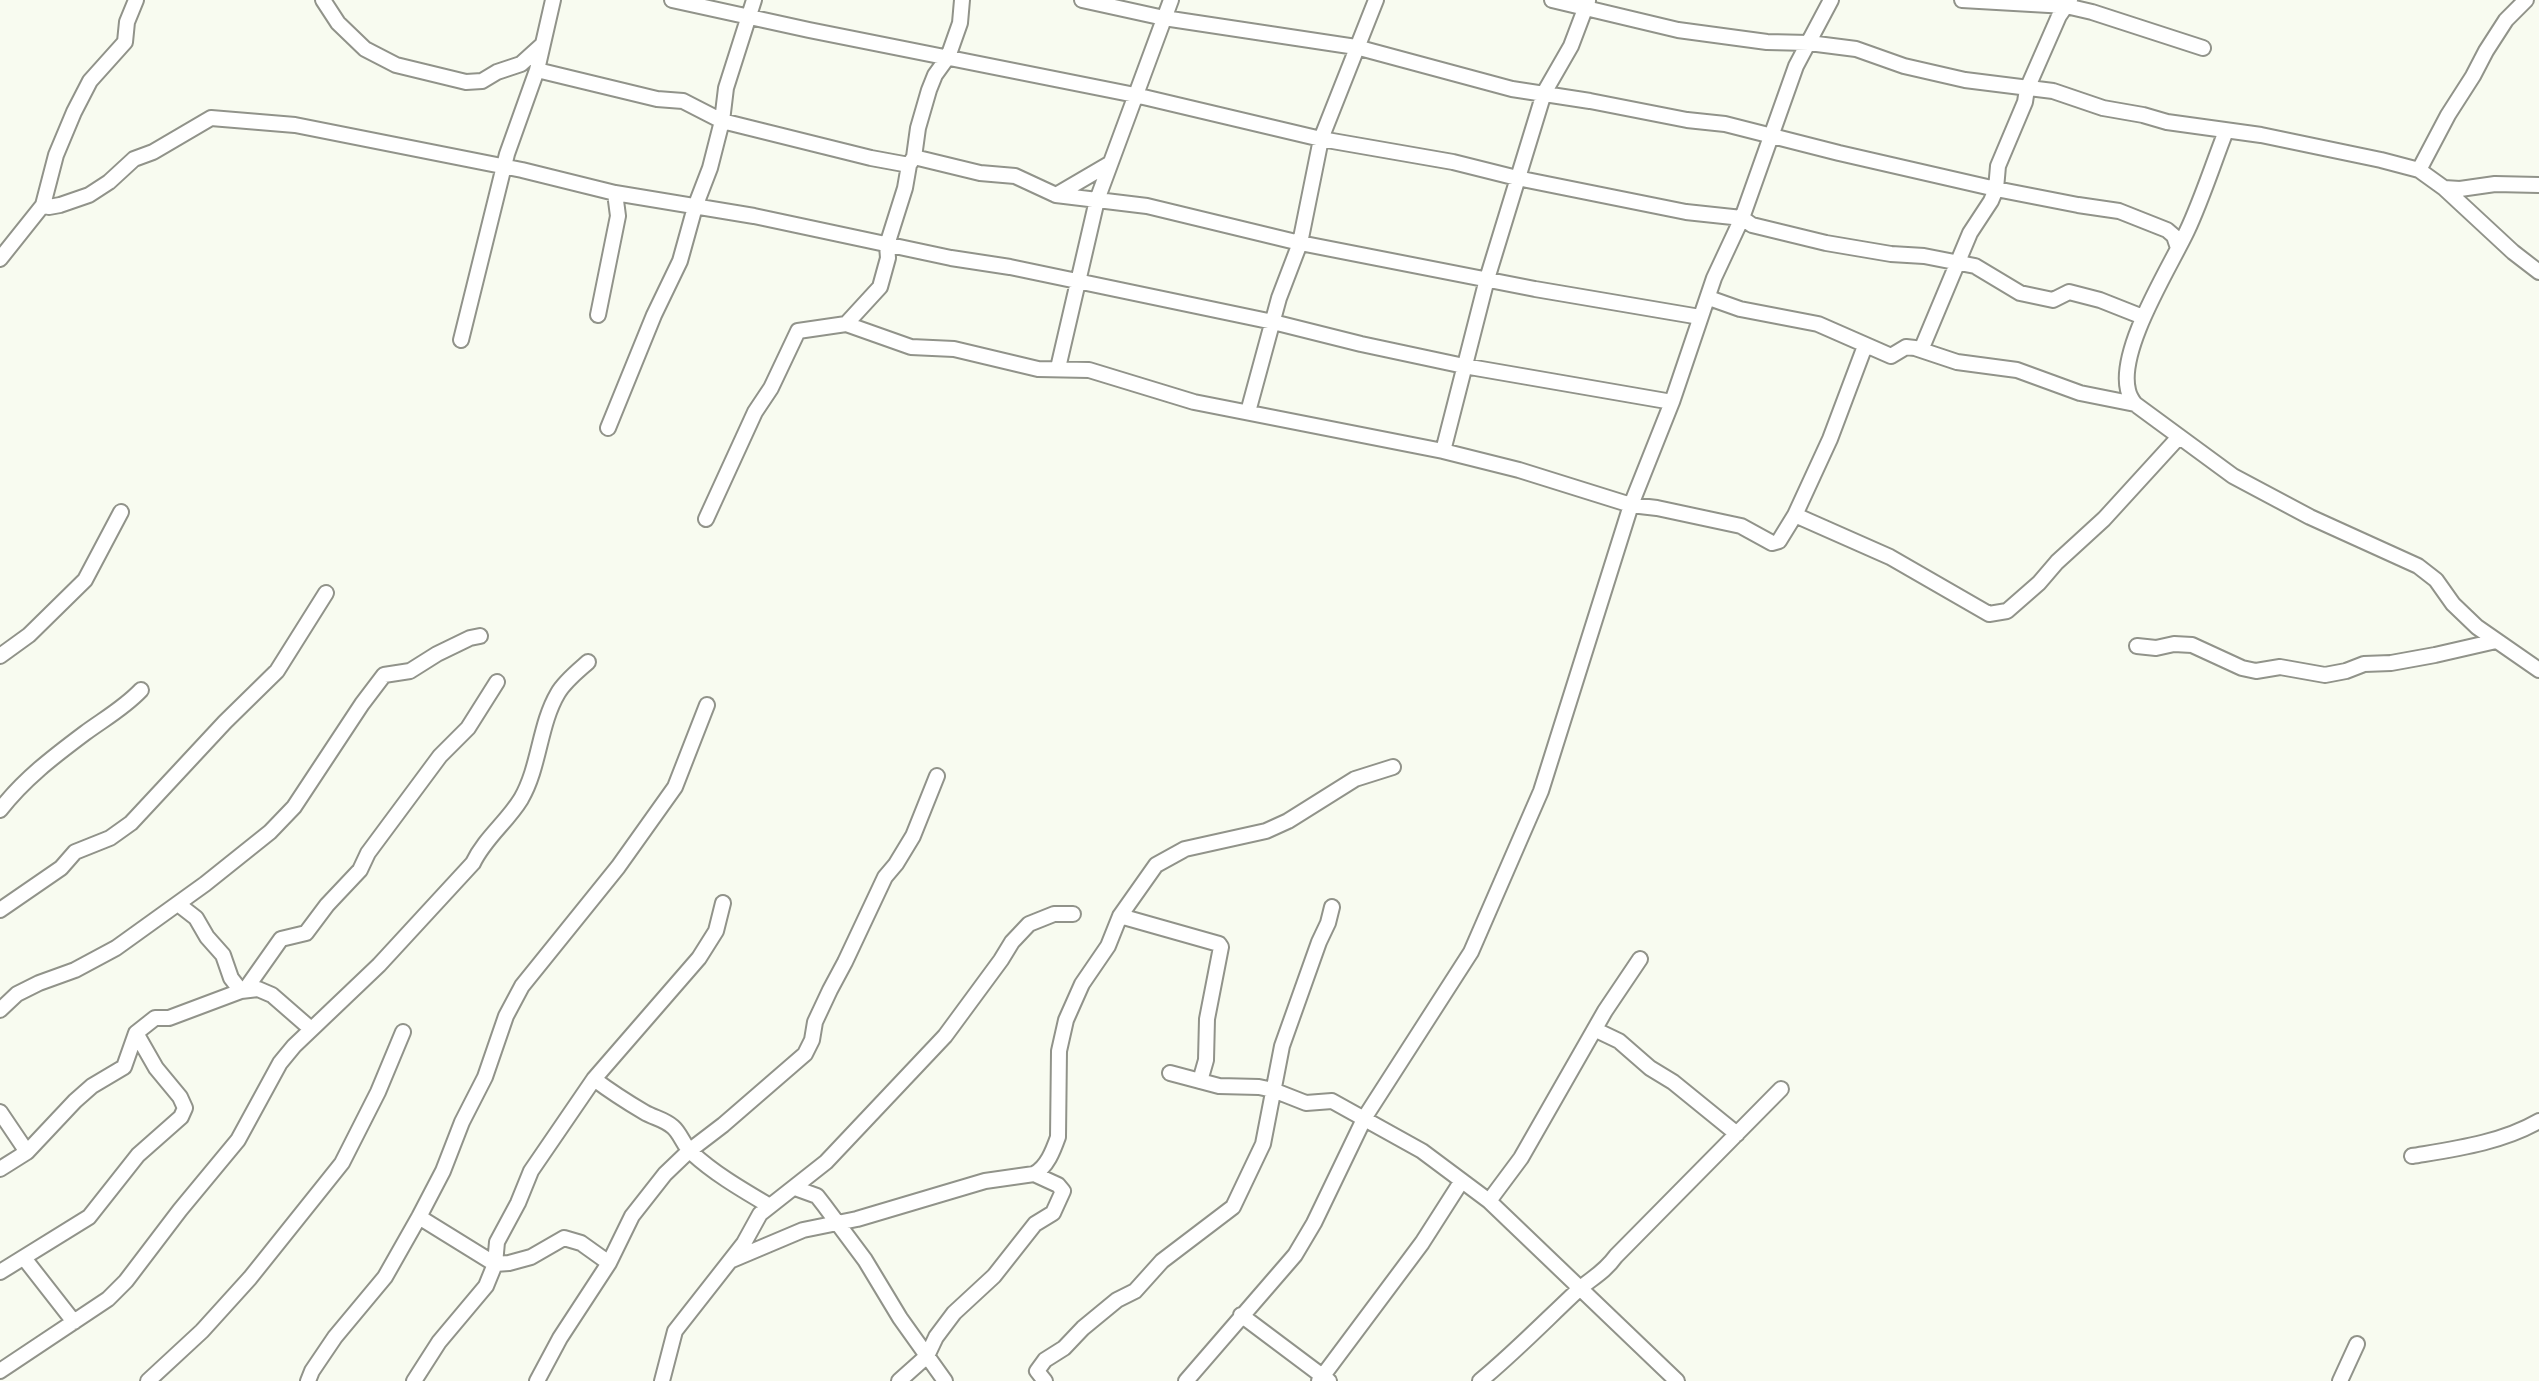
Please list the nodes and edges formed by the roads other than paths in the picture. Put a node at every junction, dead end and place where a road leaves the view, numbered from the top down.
1 (136, 0) edge
2 (323, 0) edge
3 (553, 0) edge
4 (672, 0) edge
5 (754, 0) edge
6 (961, 0) edge
7 (1082, 0) edge
8 (1171, 0) edge
9 (1376, 0) edge
10 (1552, 0) edge
11 (1830, 0) edge
12 (1962, 0) edge
13 (2526, 0) edge
14 (2068, 3) edge
15 (1588, 4) edge
16 (750, 15) junction
17 (1164, 18) junction
18 (1809, 43) junction
19 (542, 46) junction
20 (1356, 47) junction
21 (2203, 48) dead end
22 (948, 57) junction
23 (537, 70) junction
24 (2026, 89) junction
25 (1544, 93) junction
26 (1135, 95) junction
27 (722, 121) junction
28 (2226, 131) junction
29 (1771, 135) junction
30 (1321, 139) junction
31 (912, 161) junction
32 (1109, 164) junction
33 (504, 168) junction
34 (2419, 170) junction
35 (1517, 178) junction
36 (2539, 185) edge
37 (2444, 188) junction
38 (1996, 189) junction
39 (615, 193) junction
40 (1056, 195) junction
41 (1097, 200) junction
42 (43, 205) junction
43 (695, 207) junction
44 (1742, 218) junction
45 (1300, 243) junction
46 (887, 245) junction
47 (2178, 248) junction
48 (0, 259) edge
49 (1956, 264) junction
50 (2539, 272) edge
51 (1487, 279) junction
52 (1079, 283) junction
53 (1709, 298) junction
54 (598, 315) dead end
55 (1700, 317) junction
56 (2143, 317) junction
57 (1273, 322) junction
58 (846, 324) junction
59 (461, 340) dead end
60 (1865, 346) junction
61 (1920, 351) junction
62 (1464, 366) junction
63 (1058, 368) junction
64 (1672, 402) junction
65 (2135, 404) junction
66 (1248, 412) junction
67 (608, 428) dead end
68 (2178, 438) junction
69 (1443, 451) junction
70 (1631, 505) junction
71 (121, 512) dead end
72 (1795, 515) junction
73 (706, 519) dead end
74 (327, 593) dead end
75 (480, 636) dead end
76 (2496, 641) junction
77 (2137, 646) dead end
78 (0, 656) edge
79 (588, 662) dead end
80 (2539, 670) edge
81 (497, 682) dead end
82 (141, 690) dead end
83 (707, 705) dead end
84 (1393, 767) dead end
85 (937, 776) dead end
86 (0, 810) edge
87 (723, 903) dead end
88 (178, 904) junction
89 (1332, 907) dead end
90 (0, 910) edge
91 (1073, 914) dead end
92 (1120, 916) junction
93 (1640, 959) dead end
94 (243, 991) junction
95 (0, 1010) edge
96 (311, 1029) junction
97 (1596, 1030) junction
98 (403, 1032) dead end
99 (136, 1033) junction
100 (1170, 1073) dead end
101 (594, 1079) junction
102 (1200, 1081) junction
103 (1781, 1089) dead end
104 (1273, 1090) junction
105 (0, 1112) edge
106 (1364, 1117) junction
107 (2539, 1121) edge
108 (1737, 1134) junction
109 (689, 1151) junction
110 (27, 1152) junction
111 (2412, 1156) dead end
112 (0, 1169) edge
113 (1034, 1174) junction
114 (1461, 1182) junction
115 (795, 1188) junction
116 (1489, 1201) junction
117 (768, 1205) junction
118 (419, 1217) junction
119 (836, 1223) junction
120 (24, 1258) junction
121 (730, 1261) junction
122 (609, 1263) junction
123 (495, 1264) junction
124 (0, 1272) edge
125 (1579, 1289) junction
126 (1241, 1315) junction
127 (74, 1322) junction
128 (2357, 1343) dead end
129 (927, 1356) junction
130 (0, 1371) edge
131 (1324, 1379) edge
132 (148, 1381) edge
133 (308, 1381) edge
134 (414, 1381) edge
135 (537, 1381) edge
136 (662, 1381) edge
137 (899, 1381) edge
138 (944, 1381) edge
139 (1045, 1381) edge
140 (1186, 1381) edge
141 (1480, 1381) edge
142 (1676, 1381) edge
143 (2340, 1381) edge

1 - 42 street
2 - 19 street
3 - 19 street
4 - 16 street
5 - 16 street
6 - 22 street
7 - 17 street
8 - 17 street
9 - 20 street
10 - 15 street
11 - 18 street
12 - 14 street
13 - 34 street
14 - 21 street
14 - 24 street
15 - 18 street
15 - 25 street
16 - 22 street
16 - 27 street
17 - 20 street
17 - 26 street
18 - 24 street
18 - 29 street
19 - 23 street
20 - 25 street
20 - 30 street
22 - 26 street
22 - 31 street
23 - 27 street
23 - 33 street
24 - 28 street
24 - 38 street
25 - 29 street
25 - 35 street
26 - 30 street
26 - 32 street
27 - 31 street
27 - 43 street
28 - 34 street
28 - 47 street
29 - 38 street
29 - 44 street
30 - 35 street
30 - 45 street
31 - 40 street
31 - 46 street
32 - 40 street
32 - 41 street
33 - 39 street
33 - 42 street
33 - 59 street
34 - 37 street
35 - 44 street
35 - 51 street
36 - 37 street
37 - 50 street
38 - 47 street
38 - 49 street
39 - 43 street
39 - 54 street
40 - 41 street
41 - 45 street
41 - 52 street
42 - 48 street
43 - 46 street
43 - 67 street
44 - 49 street
44 - 53 street
45 - 51 street
45 - 57 street
46 - 52 street
46 - 58 street
47 - 56 street
49 - 56 street
49 - 61 street
51 - 55 street
51 - 62 street
52 - 57 street
52 - 63 street
53 - 55 street
53 - 60 street
55 - 64 street
56 - 65 street
57 - 62 street
57 - 66 street
58 - 63 street
58 - 73 street
60 - 61 street
60 - 72 street
61 - 65 street
62 - 64 street
62 - 69 street
63 - 66 street
64 - 70 street
65 - 68 street
66 - 69 street
68 - 72 street
68 - 76 street
69 - 70 street
70 - 72 street
70 - 106 street
71 - 78 street
74 - 90 street
75 - 88 street
76 - 77 street
76 - 80 street
79 - 96 street
81 - 94 street
82 - 86 street
83 - 118 street
84 - 92 street
85 - 109 street
87 - 101 street
88 - 94 street
88 - 95 street
89 - 104 street
91 - 115 street
92 - 102 street
92 - 113 street
93 - 97 street
94 - 96 street
94 - 99 street
96 - 127 street
97 - 108 street
97 - 116 street
98 - 132 street
99 - 110 street
99 - 120 street
100 - 102 street
101 - 109 street
101 - 123 street
102 - 104 street
103 - 108 street
104 - 106 street
104 - 139 street
105 - 110 street
106 - 114 street
106 - 126 street
107 - 111 street
108 - 125 street
109 - 117 street
109 - 122 street
110 - 112 street
113 - 119 street
113 - 129 street
114 - 116 street
114 - 131 street
115 - 117 street
115 - 119 street
116 - 125 street
117 - 121 street
118 - 123 street
118 - 133 street
119 - 121 street
119 - 129 street
120 - 124 street
120 - 127 street
121 - 136 street
122 - 123 street
122 - 135 street
123 - 134 street
125 - 141 street
125 - 142 street
126 - 131 street
126 - 140 street
127 - 130 street
128 - 143 street
129 - 137 street
129 - 138 street

